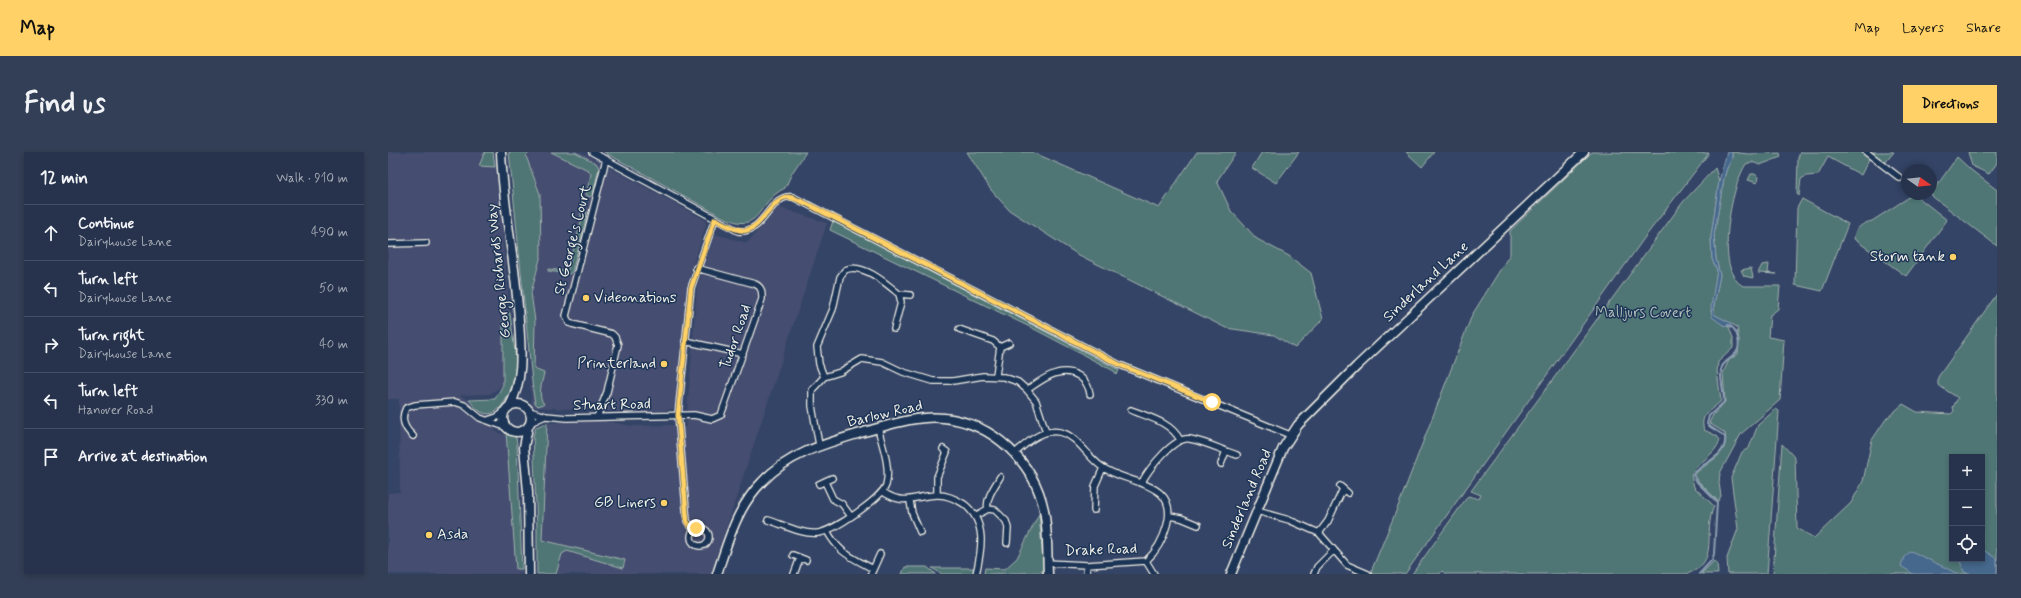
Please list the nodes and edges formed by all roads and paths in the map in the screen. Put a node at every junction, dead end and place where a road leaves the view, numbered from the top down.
1 (501, 152) edge
2 (592, 152) edge
3 (1584, 152) edge
4 (1866, 152) edge
5 (606, 160) junction
6 (1900, 178) dead end
7 (715, 219) junction
8 (426, 243) dead end
9 (388, 244) edge
10 (696, 268) junction
11 (899, 294) junction
12 (910, 295) dead end
13 (894, 329) dead end
14 (959, 329) dead end
15 (685, 341) junction
16 (1009, 343) dead end
17 (1000, 347) junction
18 (743, 354) junction
19 (824, 376) junction
20 (996, 376) junction
21 (518, 387) junction
22 (1027, 390) junction
23 (1090, 394) dead end
24 (507, 409) junction
25 (528, 409) junction
26 (1131, 410) dead end
27 (678, 415) junction
28 (546, 416) junction
29 (597, 417) junction
30 (488, 420) junction
31 (529, 425) junction
32 (878, 428) junction
33 (510, 429) junction
34 (1046, 432) junction
35 (1290, 435) junction
36 (413, 436) dead end
37 (1180, 440) junction
38 (819, 445) junction
39 (524, 447) junction
40 (942, 449) dead end
41 (1226, 451) junction
42 (1015, 453) junction
43 (1237, 455) dead end
44 (1221, 464) dead end
45 (1103, 468) junction
46 (1000, 477) dead end
47 (832, 478) dead end
48 (1142, 482) junction
49 (1343, 489) dead end
50 (883, 492) junction
51 (937, 495) junction
52 (910, 501) junction
53 (988, 509) junction
54 (1094, 510) dead end
55 (1257, 511) junction
56 (850, 515) junction
57 (975, 516) junction
58 (1170, 516) junction
59 (768, 520) dead end
60 (1198, 525) dead end
61 (694, 530) dead end
62 (827, 531) junction
63 (920, 532) dead end
64 (1319, 533) junction
65 (1007, 543) dead end
66 (1334, 550) junction
67 (880, 554) dead end
68 (793, 556) dead end
69 (800, 558) junction
70 (806, 560) dead end
71 (1146, 561) junction
72 (1047, 563) junction
73 (1086, 565) junction
74 (872, 572) edge
75 (529, 574) edge
76 (717, 574) edge
77 (794, 574) edge
78 (976, 574) edge
79 (1048, 574) edge
80 (1086, 574) edge
81 (1154, 574) edge
82 (1231, 574) edge
83 (1314, 574) edge
84 (1368, 574) edge

1 - 21 street, George Richards Way
2 - 5 street
3 - 35 street, Sinderland Lane
4 - 6 street
5 - 7 street
5 - 29 street, St George's Court
7 - 10 street
7 - 35 street
8 - 9 street
10 - 15 street
10 - 18 street, Tudor Road
11 - 12 street
11 - 13 street
11 - 19 street
14 - 17 street
15 - 18 street
15 - 27 street
16 - 17 street
17 - 20 street
18 - 27 street, Tudor Road
19 - 20 street
19 - 38 street
20 - 22 street
21 - 24 street, George Richards Way
21 - 25 street, George Richards Way
22 - 23 street
22 - 34 street
24 - 25 street
24 - 30 street
24 - 33 street
25 - 28 street, Stuart Road
25 - 31 street
26 - 37 street
27 - 29 street, Stuart Road
27 - 61 street
28 - 29 street, Stuart Road
28 - 31 street, Stuart Road
30 - 33 street
30 - 36 street
31 - 33 street
31 - 39 street
32 - 38 street, Barlow Road
32 - 42 street, Barlow Road
32 - 50 street
33 - 39 street
34 - 42 street
34 - 45 street
35 - 55 street, Sinderland Road
37 - 41 street
37 - 48 street
38 - 76 street, Barlow Road
39 - 75 street
40 - 51 street
41 - 43 street
41 - 44 street
42 - 72 street, Barlow Road
45 - 48 street
45 - 54 street
46 - 53 street
47 - 56 street
48 - 58 street
49 - 64 street
50 - 52 street
50 - 56 street
51 - 52 street
51 - 57 street
52 - 63 street
53 - 57 street
53 - 65 street
55 - 64 street
55 - 82 street, Sinderland Road
56 - 62 street
57 - 78 street
58 - 60 street
58 - 71 street, Drake Road
59 - 62 street
62 - 74 street
64 - 66 street
66 - 83 street
66 - 84 street
67 - 74 street
68 - 69 street
69 - 70 street
69 - 77 street
71 - 73 street, Drake Road
71 - 81 street
72 - 73 street, Drake Road
72 - 79 street, Barlow Road
73 - 80 street

